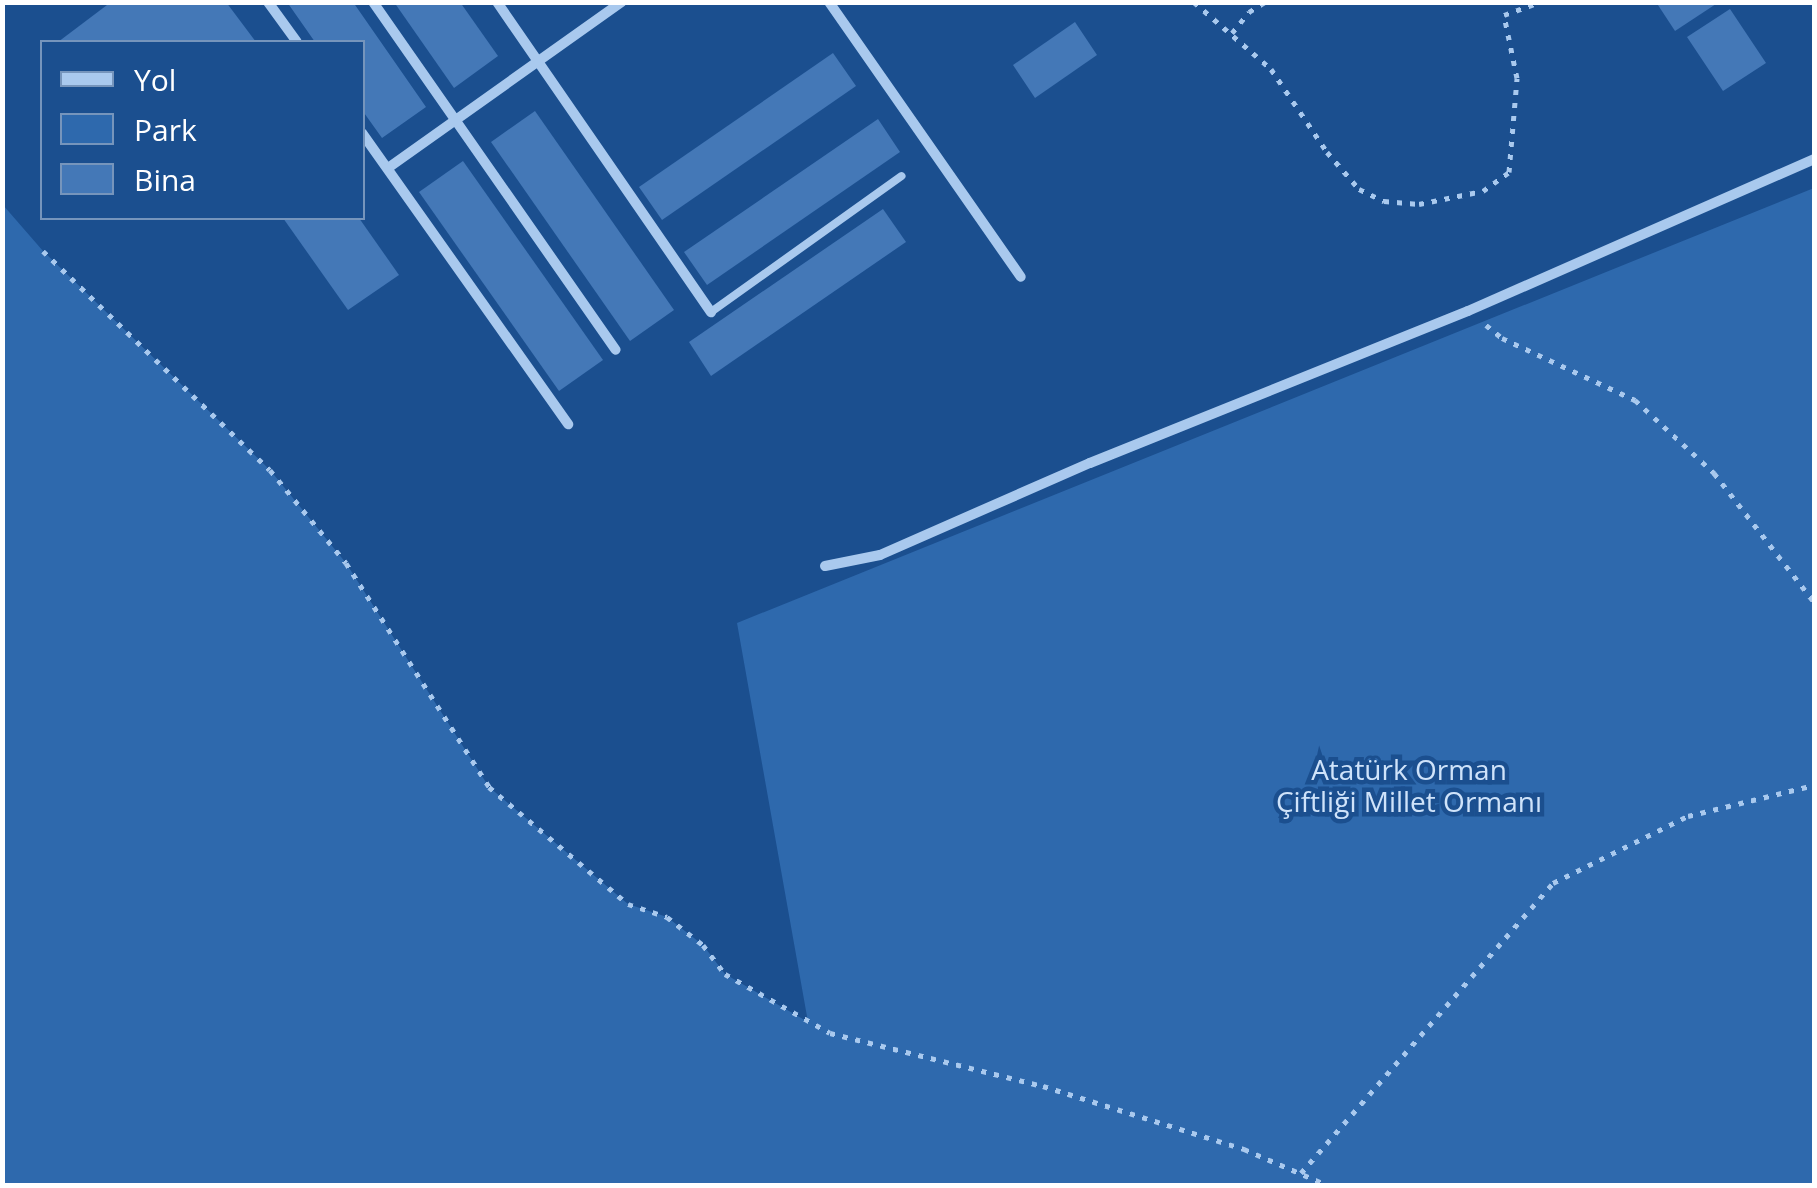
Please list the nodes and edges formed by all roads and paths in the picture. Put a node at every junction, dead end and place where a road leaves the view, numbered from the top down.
1 (268, 2) edge
2 (372, 2) edge
3 (497, 2) edge
4 (622, 2) edge
5 (829, 2) edge
6 (1194, 2) edge
7 (1265, 2) edge
8 (1539, 2) edge
9 (1232, 33) junction
10 (296, 40) edge
11 (538, 62) junction
12 (454, 120) junction
13 (365, 137) edge
14 (1814, 159) edge
15 (388, 168) junction
16 (902, 176) dead end
17 (43, 252) dead end
18 (1022, 277) dead end
19 (1468, 310) junction
20 (711, 312) joint
21 (616, 350) dead end
22 (568, 424) dead end
23 (825, 566) dead end
24 (1814, 602) edge
25 (1814, 785) edge
26 (1300, 1173) junction
27 (1329, 1186) edge

1 - 10 street
2 - 12 street
3 - 11 street
4 - 11 street
5 - 18 street
6 - 9 path
7 - 9 path
8 - 9 path
11 - 12 street
11 - 20 street
12 - 15 street
12 - 21 street
13 - 15 street
14 - 19 street
15 - 22 street
16 - 20 lane
17 - 26 path
19 - 23 street
19 - 24 path
25 - 26 path
26 - 27 path

